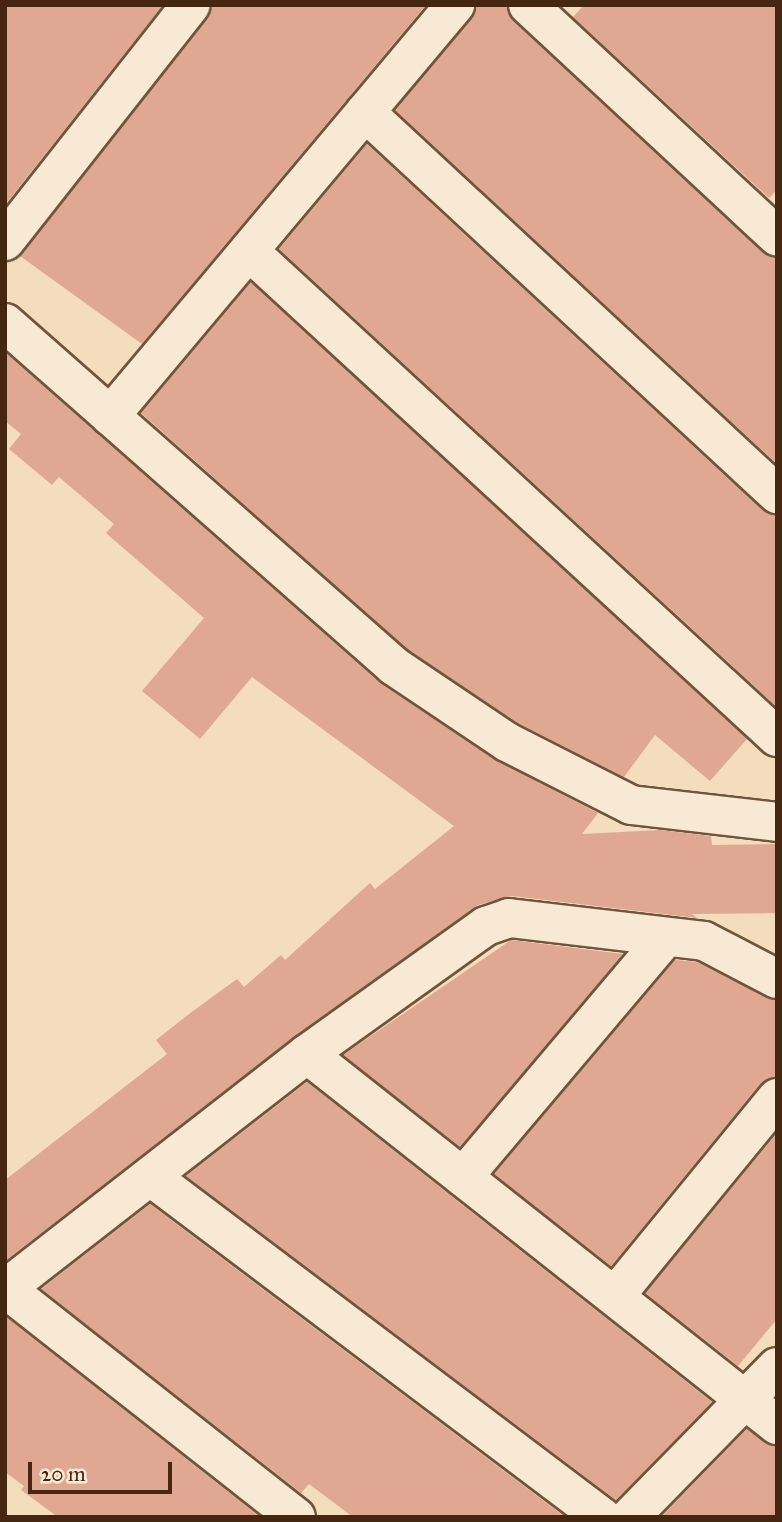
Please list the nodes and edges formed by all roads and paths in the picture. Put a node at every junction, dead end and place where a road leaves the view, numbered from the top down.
1 (191, 5) edge
2 (455, 5) edge
3 (528, 5) edge
4 (365, 112) junction
5 (777, 236) edge
6 (5, 241) edge
7 (251, 253) junction
8 (5, 323) edge
9 (110, 416) junction
10 (777, 494) edge
11 (777, 737) edge
12 (777, 822) edge
13 (666, 937) junction
14 (777, 979) edge
15 (307, 1054) junction
16 (777, 1098) edge
17 (151, 1177) junction
18 (463, 1177) junction
19 (6, 1289) edge
20 (615, 1296) junction
21 (777, 1367) edge
22 (746, 1400) junction
23 (777, 1424) edge
24 (296, 1517) edge
25 (602, 1517) edge
26 (630, 1517) edge

1 - 6 street
2 - 4 street
3 - 5 street
4 - 7 street
4 - 10 street
7 - 9 street
7 - 11 street
8 - 9 street
9 - 12 street
13 - 14 street
13 - 15 street
13 - 18 street
15 - 17 street
15 - 18 street
16 - 20 street
17 - 19 street
17 - 25 street
18 - 20 street
19 - 24 street
20 - 22 street
21 - 22 street
22 - 23 street
22 - 26 street

